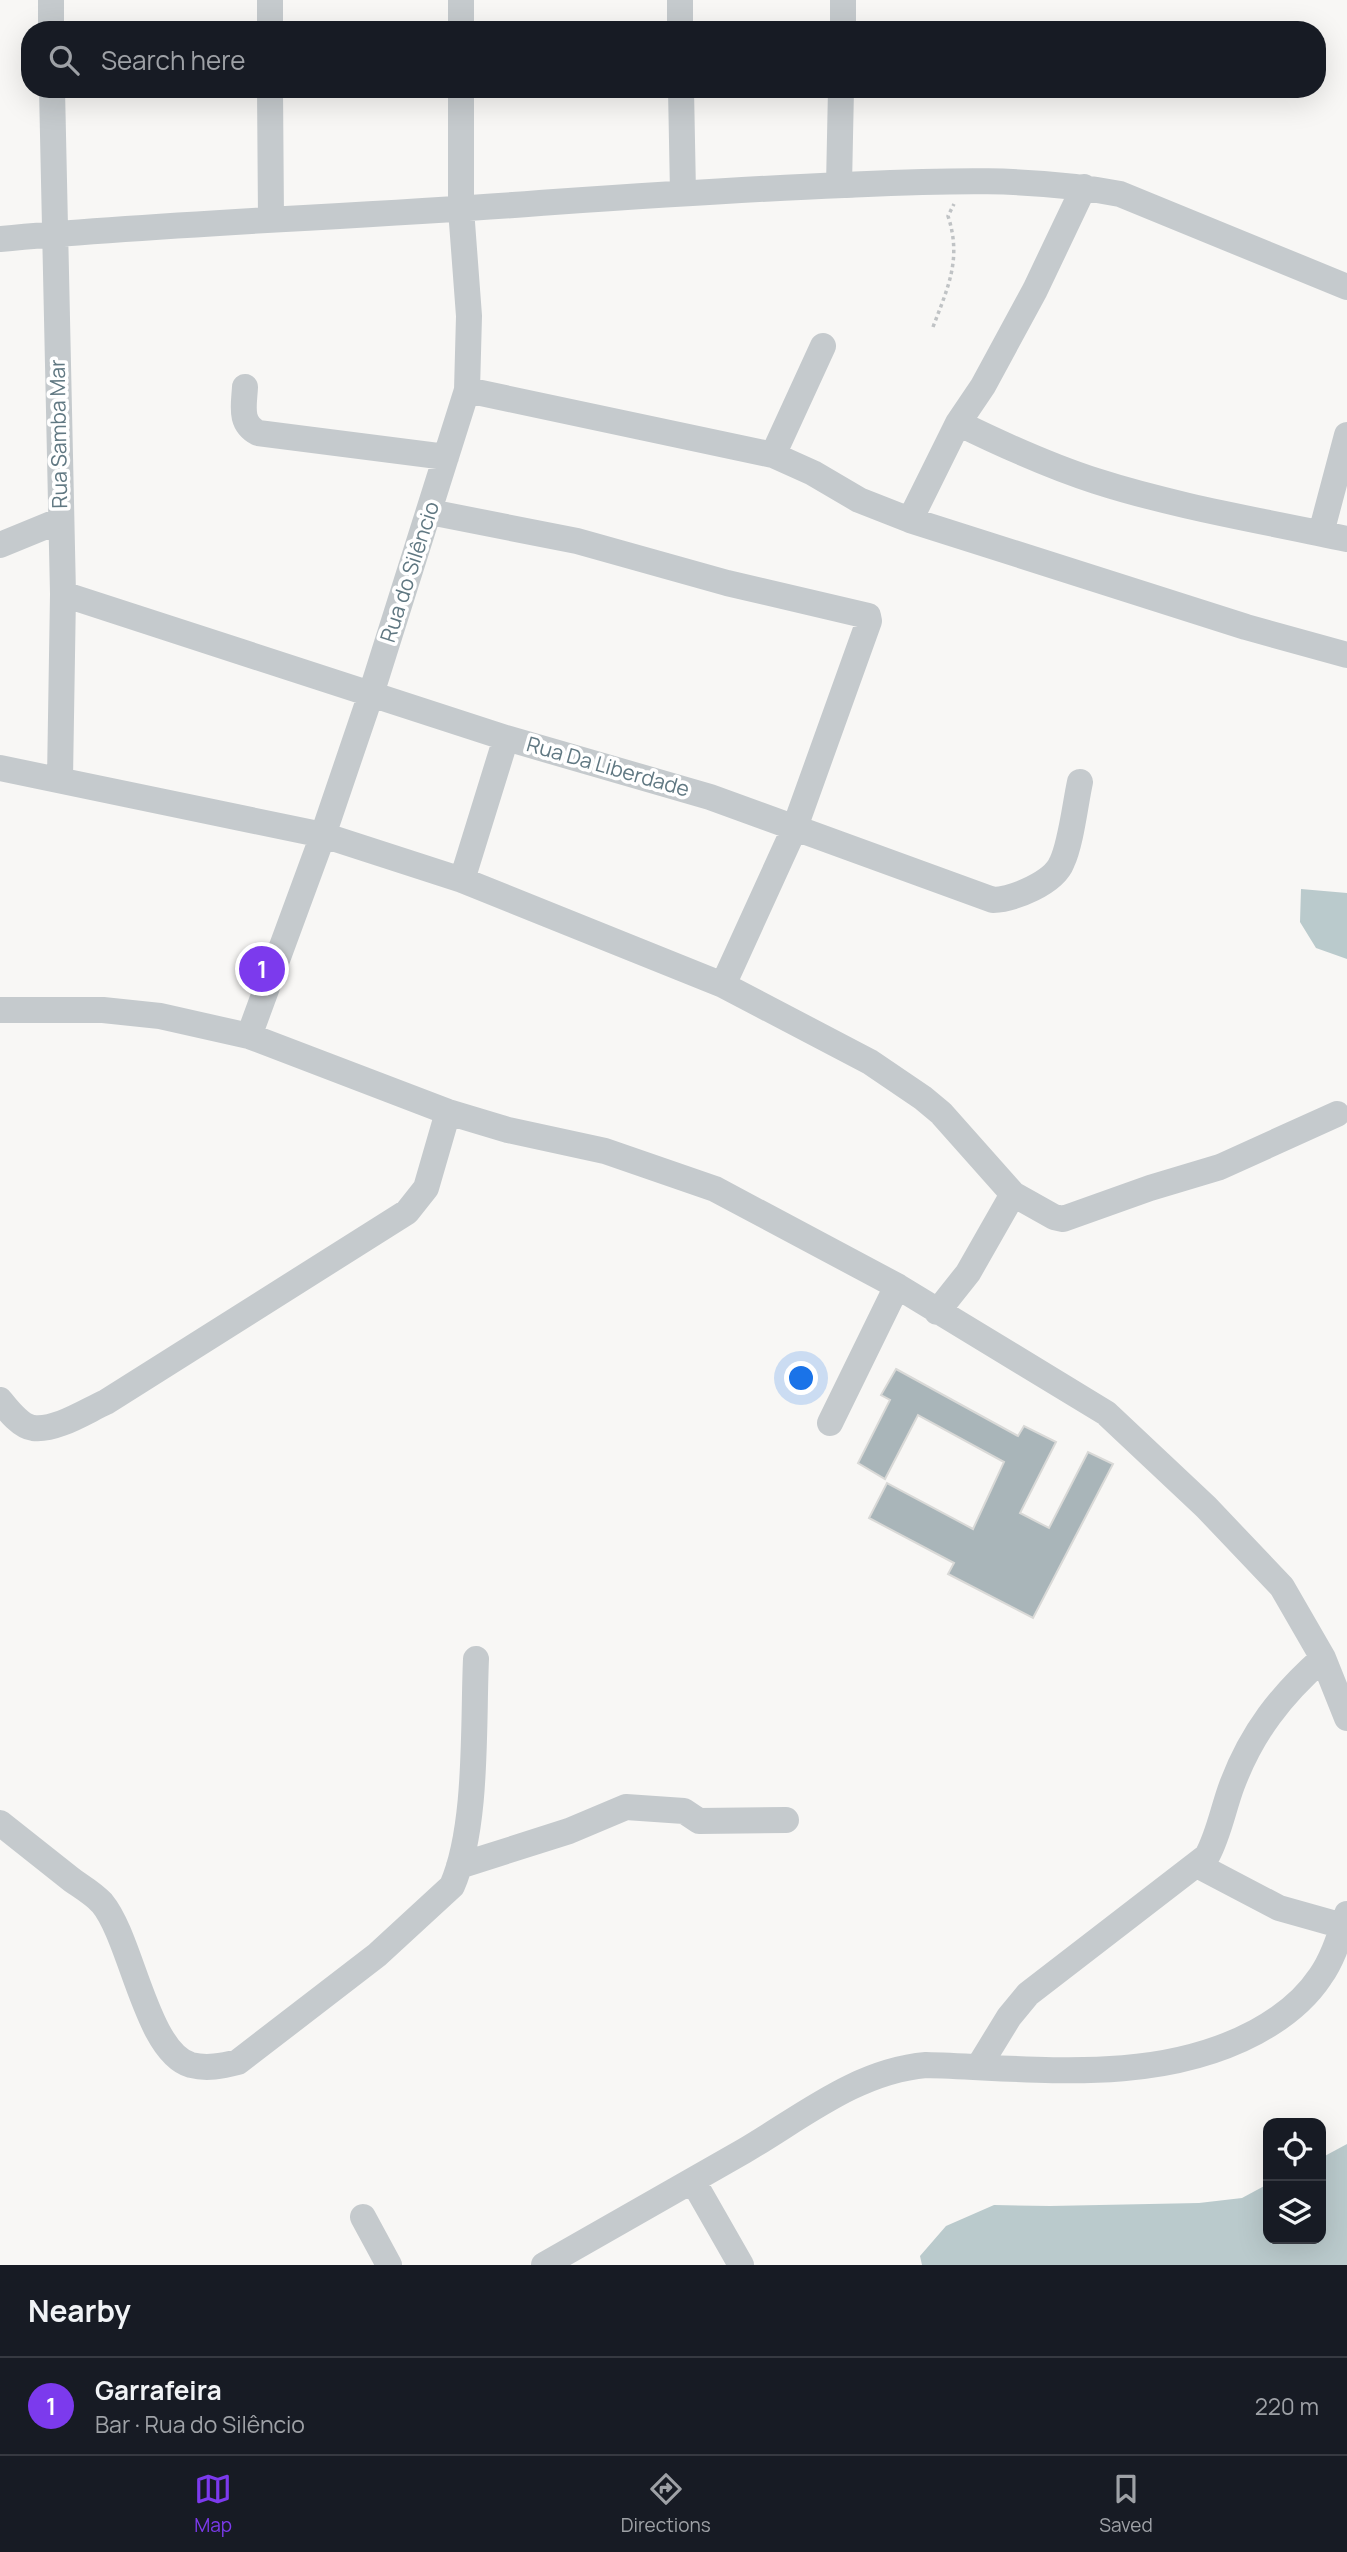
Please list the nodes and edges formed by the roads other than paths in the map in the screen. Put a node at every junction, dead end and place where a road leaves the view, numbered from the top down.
1 (51, 0) edge
2 (270, 0) edge
3 (461, 0) edge
4 (680, 0) edge
5 (843, 0) edge
6 (51, 21) edge
7 (270, 21) edge
8 (461, 21) edge
9 (680, 21) edge
10 (842, 21) edge
11 (52, 98) edge
12 (270, 98) edge
13 (461, 98) edge
14 (681, 98) edge
15 (841, 98) edge
16 (839, 185) junction
17 (1084, 187) junction
18 (683, 193) junction
19 (461, 209) junction
20 (271, 219) junction
21 (55, 234) junction
22 (0, 239) edge
23 (1347, 287) edge
24 (823, 346) dead end
25 (245, 387) dead end
26 (467, 390) junction
27 (958, 423) junction
28 (1347, 435) edge
29 (773, 455) junction
30 (446, 457) junction
31 (430, 512) junction
32 (61, 520) junction
33 (910, 520) junction
34 (1321, 533) junction
35 (1347, 539) edge
36 (0, 545) edge
37 (63, 594) junction
38 (1347, 655) edge
39 (371, 694) junction
40 (506, 738) junction
41 (0, 768) edge
42 (60, 779) junction
43 (1080, 782) dead end
44 (795, 827) junction
45 (323, 835) junction
46 (462, 880) junction
47 (723, 985) junction
48 (0, 1010) edge
49 (249, 1036) junction
50 (448, 1112) junction
51 (1337, 1114) dead end
52 (1013, 1194) junction
53 (897, 1286) junction
54 (937, 1312) junction
55 (0, 1400) edge
56 (830, 1423) dead end
57 (1323, 1658) junction
58 (476, 1659) dead end
59 (1347, 1718) edge
60 (786, 1821) dead end
61 (0, 1824) edge
62 (1197, 1865) junction
63 (459, 1866) junction
64 (1345, 1920) edge
65 (979, 2066) junction
66 (692, 2180) junction
67 (363, 2217) dead end
68 (389, 2265) edge
69 (544, 2265) edge
70 (741, 2265) edge

1 - 6 street
2 - 7 street
3 - 8 street
4 - 9 street
5 - 10 street
11 - 21 street, Rua Samba Mar
12 - 20 street
13 - 19 street, Rua do Silêncio
14 - 18 street
15 - 16 street
16 - 17 street
16 - 18 street
17 - 23 street
17 - 27 street
18 - 19 street
19 - 20 street
19 - 26 street, Rua do Silêncio
20 - 21 street
21 - 22 street
21 - 32 street, Rua Samba Mar
24 - 29 street
25 - 30 street
26 - 29 street
26 - 30 street, Rua do Silêncio
27 - 33 street
27 - 34 street
28 - 34 street
29 - 33 street
30 - 31 street, Rua do Silêncio
31 - 39 street, Rua do Silêncio
31 - 44 street
32 - 36 street
32 - 37 street, Rua Samba Mar
33 - 38 street
34 - 35 street
37 - 39 street, Rua Da Liberdade
37 - 42 street, Rua Samba Mar
39 - 40 street, Rua Da Liberdade
39 - 45 street, Rua do Silêncio
40 - 44 street, Rua Da Liberdade
40 - 46 street
41 - 42 street
42 - 45 street
43 - 44 street, Rua Da Liberdade
44 - 47 street
45 - 46 street
45 - 49 street, Rua do Silêncio
46 - 47 street
47 - 52 street
48 - 49 street
49 - 50 street
50 - 53 street
50 - 55 street
51 - 52 street
52 - 54 street
53 - 54 street
53 - 56 street
54 - 57 street
57 - 59 street
57 - 62 street
58 - 63 street
60 - 63 street
61 - 63 street
62 - 64 street
62 - 65 street
64 - 65 street
65 - 66 street
66 - 69 street
66 - 70 street
67 - 68 street

